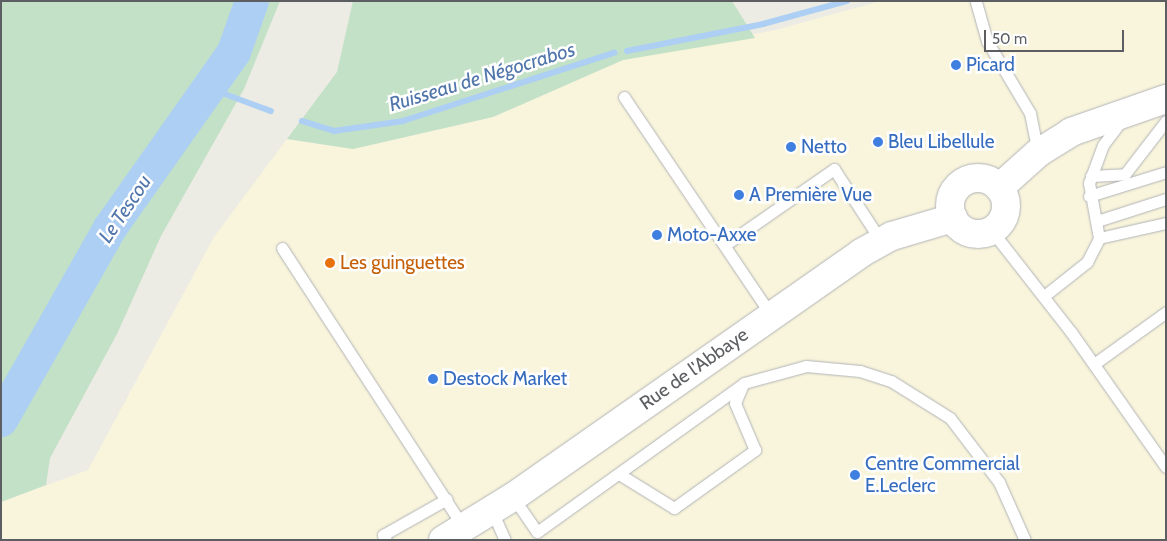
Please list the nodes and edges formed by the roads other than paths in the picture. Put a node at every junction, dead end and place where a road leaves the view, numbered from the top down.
1 (976, 2) edge
2 (624, 97) dead end
3 (1166, 100) edge
4 (1126, 115) junction
5 (1166, 121) edge
6 (1038, 153) junction
7 (1166, 172) edge
8 (1090, 176) junction
9 (999, 188) junction
10 (1089, 196) junction
11 (1166, 199) edge
12 (953, 218) junction
13 (1097, 221) junction
14 (1166, 223) edge
15 (992, 231) junction
16 (1099, 238) junction
17 (881, 241) junction
18 (725, 245) junction
19 (282, 248) dead end
20 (1044, 296) junction
21 (1166, 312) edge
22 (771, 315) junction
23 (1094, 364) junction
24 (744, 383) junction
25 (1166, 467) edge
26 (619, 474) junction
27 (446, 499) junction
28 (502, 504) junction
29 (454, 534) edge
30 (386, 540) edge
31 (505, 540) edge
32 (1025, 540) edge

1 - 6 lane
2 - 18 lane
3 - 4 main road
4 - 6 main road
4 - 8 lane
5 - 8 lane
6 - 9 main road
7 - 10 lane
8 - 10 lane
9 - 12 main road
9 - 15 main road
10 - 13 lane
11 - 13 lane
12 - 15 main road
12 - 17 main road, Rue de l'Abbaye
13 - 16 lane
14 - 16 lane
15 - 20 lane
16 - 20 lane
17 - 18 lane
17 - 22 main road, Rue de l'Abbaye
18 - 22 lane
19 - 27 lane
20 - 23 lane
21 - 23 lane
22 - 28 main road, Rue de l'Abbaye
23 - 25 lane
24 - 26 lane
24 - 26 lane
24 - 32 lane
26 - 28 lane
27 - 29 lane
27 - 30 lane
28 - 29 main road, Rue de l'Abbaye
28 - 31 lane

